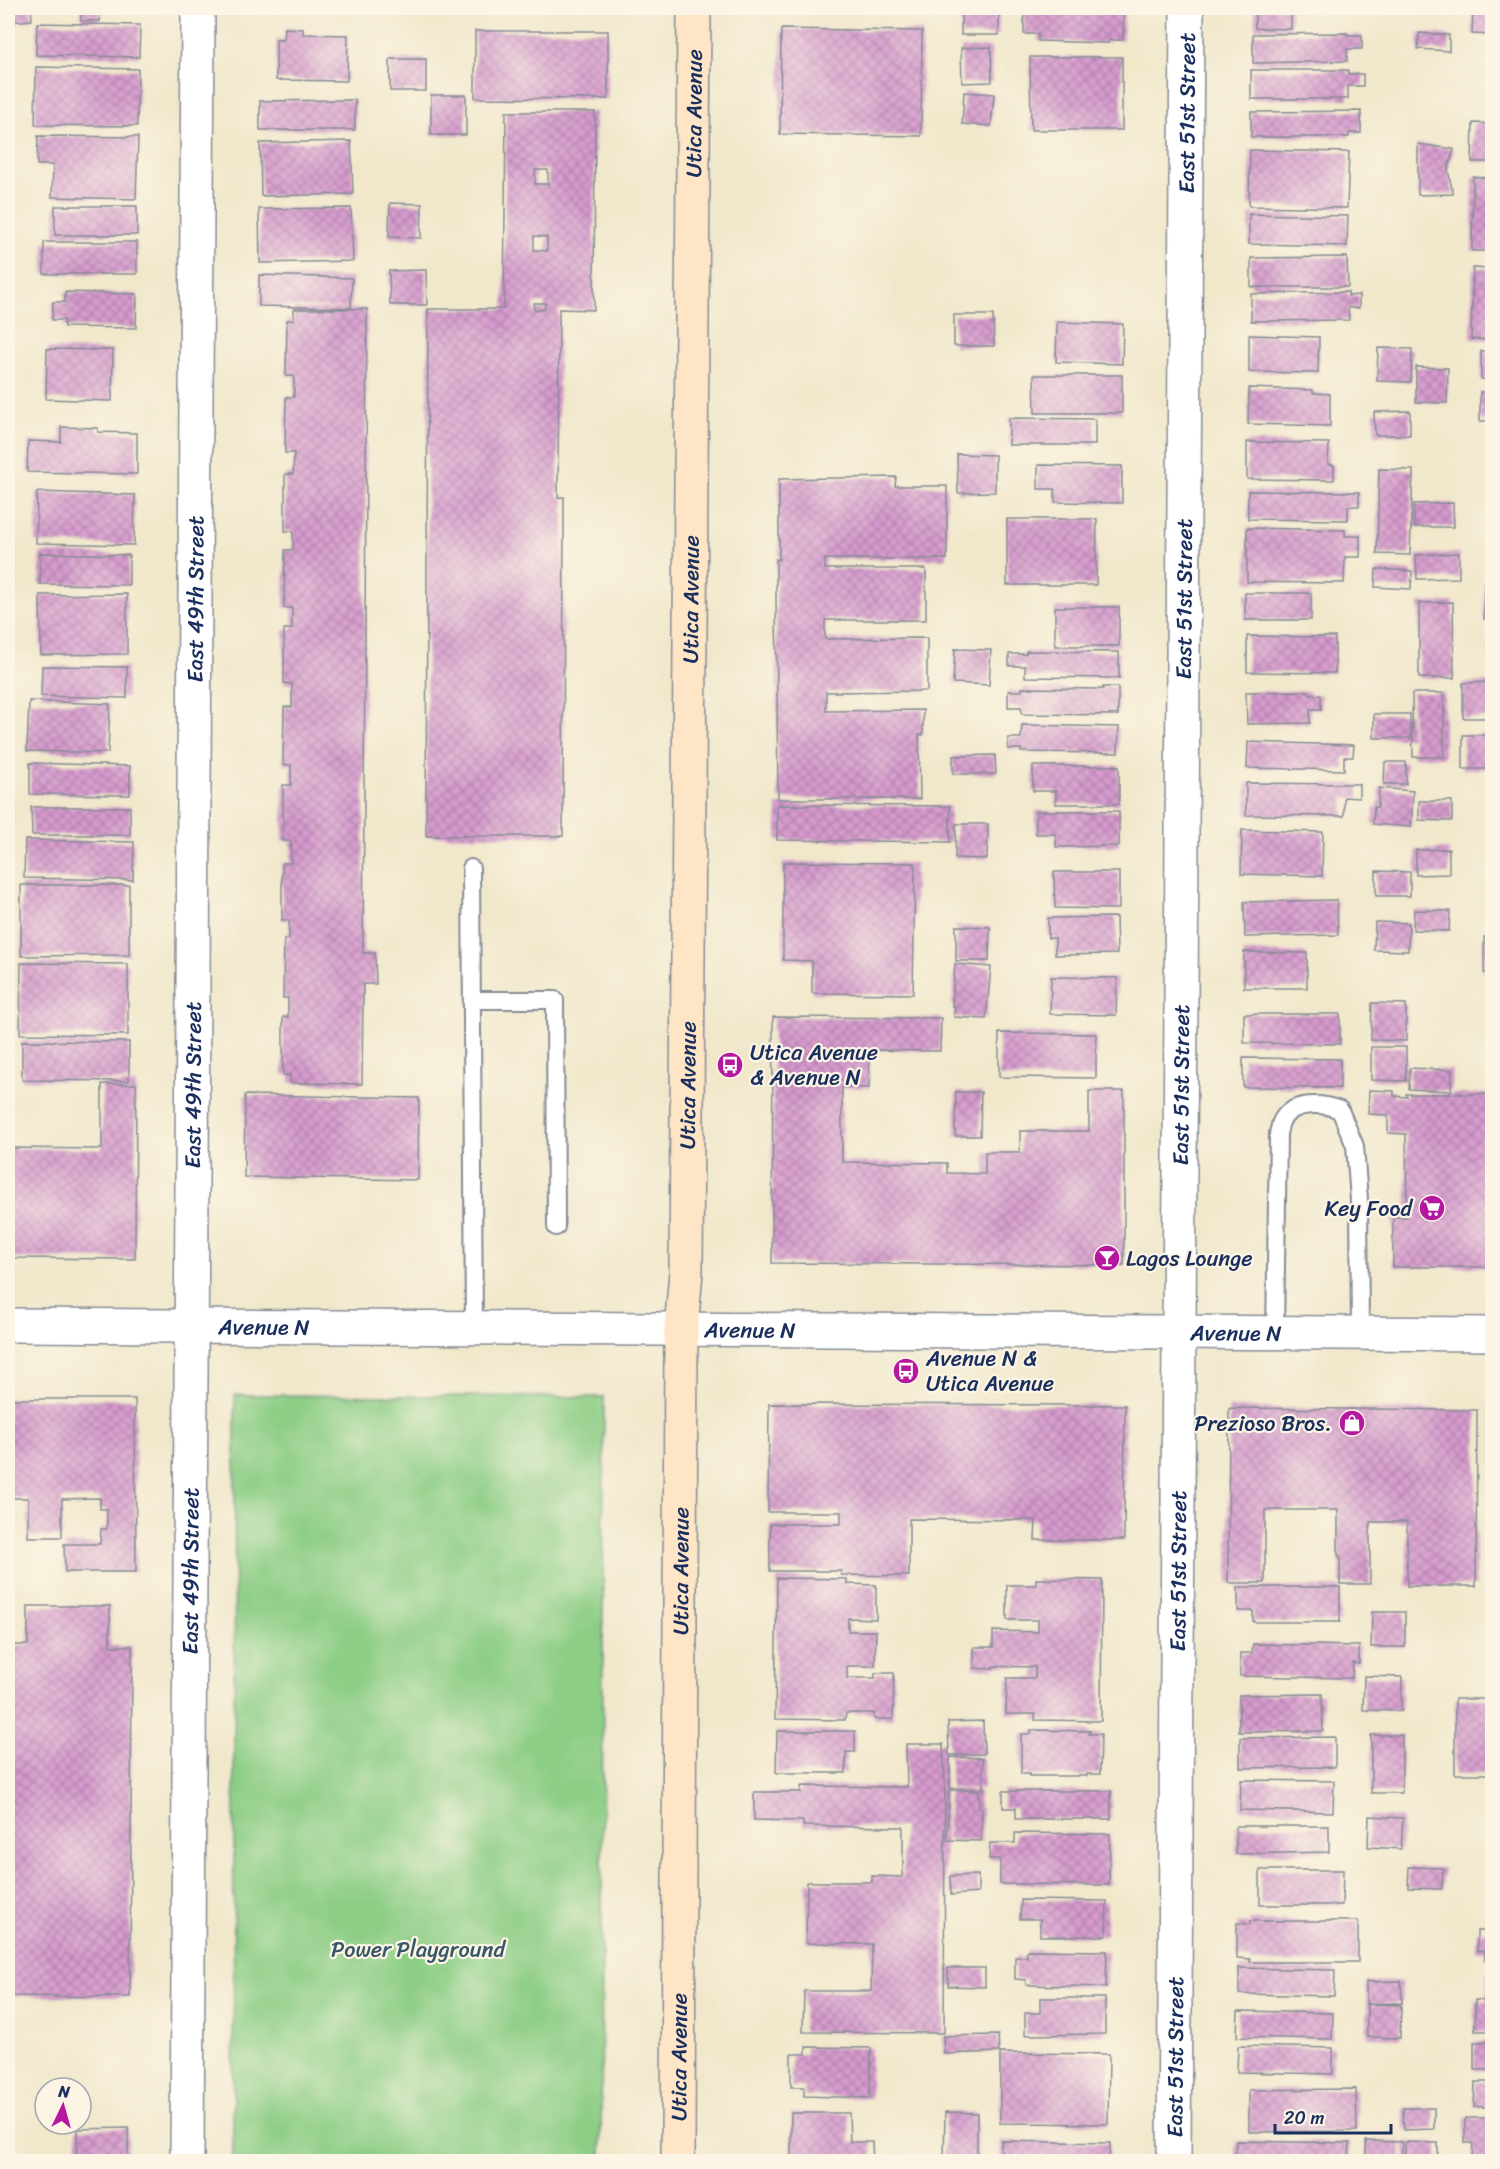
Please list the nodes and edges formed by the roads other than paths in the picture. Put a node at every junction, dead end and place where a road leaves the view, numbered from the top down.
1 (198, 8) edge
2 (694, 8) edge
3 (1187, 8) edge
4 (471, 868) dead end
5 (472, 1000) junction
6 (555, 1227) dead end
7 (8, 1325) edge
8 (192, 1326) junction
9 (474, 1328) junction
10 (681, 1329) junction
11 (1179, 1332) junction
12 (1275, 1333) junction
13 (1360, 1333) junction
14 (1492, 1334) edge
15 (187, 2162) edge
16 (678, 2162) edge
17 (1174, 2162) edge

1 - 8 street, East 49th Street
2 - 10 main road, Utica Avenue
3 - 11 street, East 51st Street
4 - 5 lane
5 - 6 lane
5 - 9 lane
7 - 8 street, Avenue N
8 - 9 street, Avenue N
8 - 15 street, East 49th Street
9 - 10 street, Avenue N
10 - 11 street, Avenue N
10 - 16 main road, Utica Avenue
11 - 12 street, Avenue N
11 - 17 street, East 51st Street
12 - 13 street, Avenue N
12 - 13 lane
13 - 14 street, Avenue N

